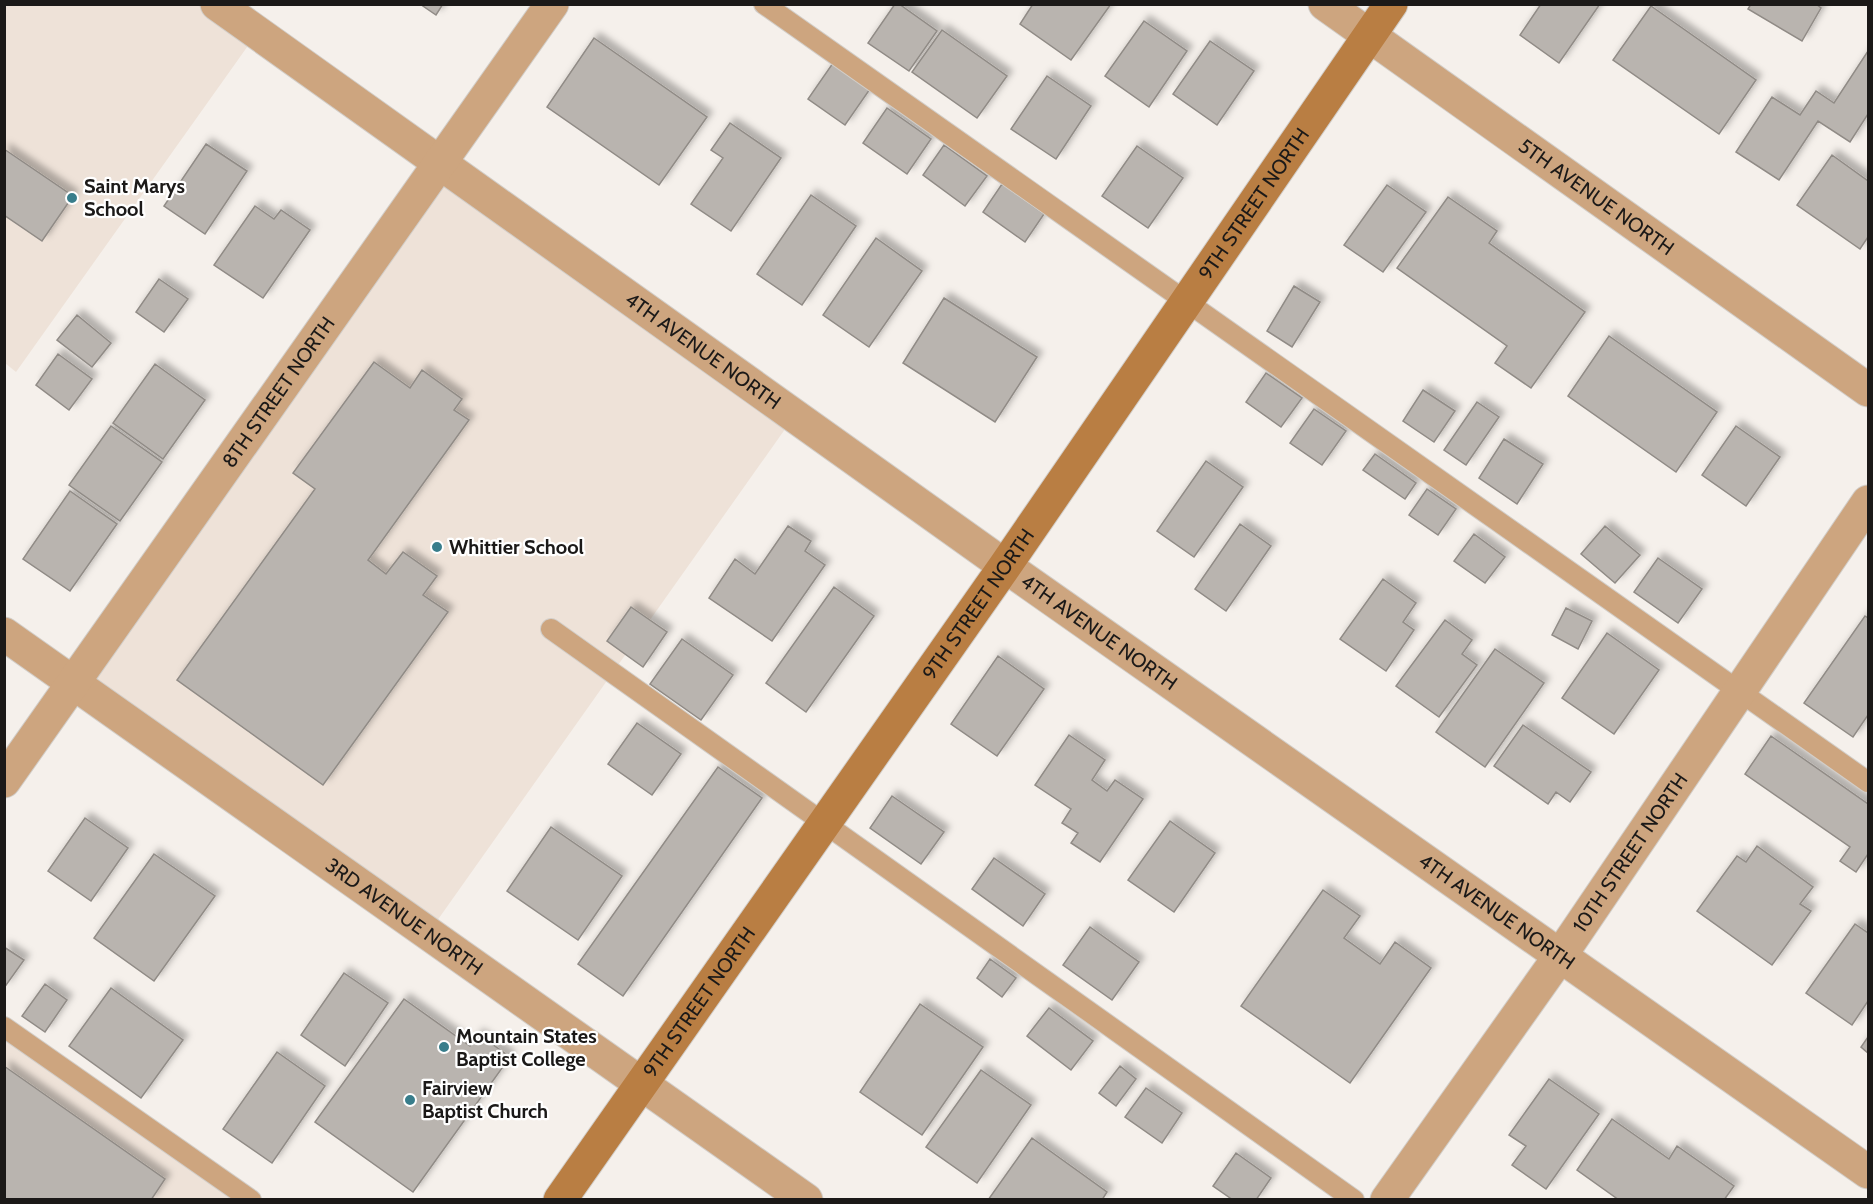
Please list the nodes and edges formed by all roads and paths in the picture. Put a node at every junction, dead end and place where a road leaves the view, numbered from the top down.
1 (217, 4) edge
2 (552, 4) edge
3 (765, 4) edge
4 (1325, 4) edge
5 (1391, 4) edge
6 (1369, 36) junction
7 (442, 165) junction
8 (1187, 301) junction
9 (1869, 390) edge
10 (1869, 502) edge
11 (1005, 566) junction
12 (551, 628) dead end
13 (4, 634) edge
14 (74, 684) junction
15 (1741, 690) junction
16 (4, 781) edge
17 (1869, 782) edge
18 (824, 824) junction
19 (1560, 956) junction
20 (4, 1027) edge
21 (642, 1084) junction
22 (1869, 1172) edge
23 (251, 1200) edge
24 (560, 1200) edge
25 (806, 1200) edge
26 (1354, 1200) edge
27 (1387, 1200) edge

1 - 7 street, 4TH AVENUE NORTH
2 - 7 street, 8TH STREET NORTH
3 - 8 lane
4 - 6 street, 5TH AVENUE NORTH
5 - 6 main road, 9TH STREET NORTH
6 - 8 main road, 9TH STREET NORTH
6 - 9 street, 5TH AVENUE NORTH
7 - 11 street, 4TH AVENUE NORTH
7 - 14 street, 8TH STREET NORTH
8 - 11 main road, 9TH STREET NORTH
8 - 15 lane
10 - 15 street, 10TH STREET NORTH
11 - 18 main road, 9TH STREET NORTH
11 - 19 street, 4TH AVENUE NORTH
12 - 18 lane
13 - 14 street, 3RD AVENUE NORTH
14 - 16 street, 8TH STREET NORTH
14 - 21 street, 3RD AVENUE NORTH
15 - 17 lane
15 - 19 street, 10TH STREET NORTH
18 - 21 main road, 9TH STREET NORTH
18 - 26 lane
19 - 22 street, 4TH AVENUE NORTH
19 - 27 street, 10TH STREET NORTH
20 - 23 lane
21 - 24 main road, 9TH STREET NORTH
21 - 25 street, 3RD AVENUE NORTH

